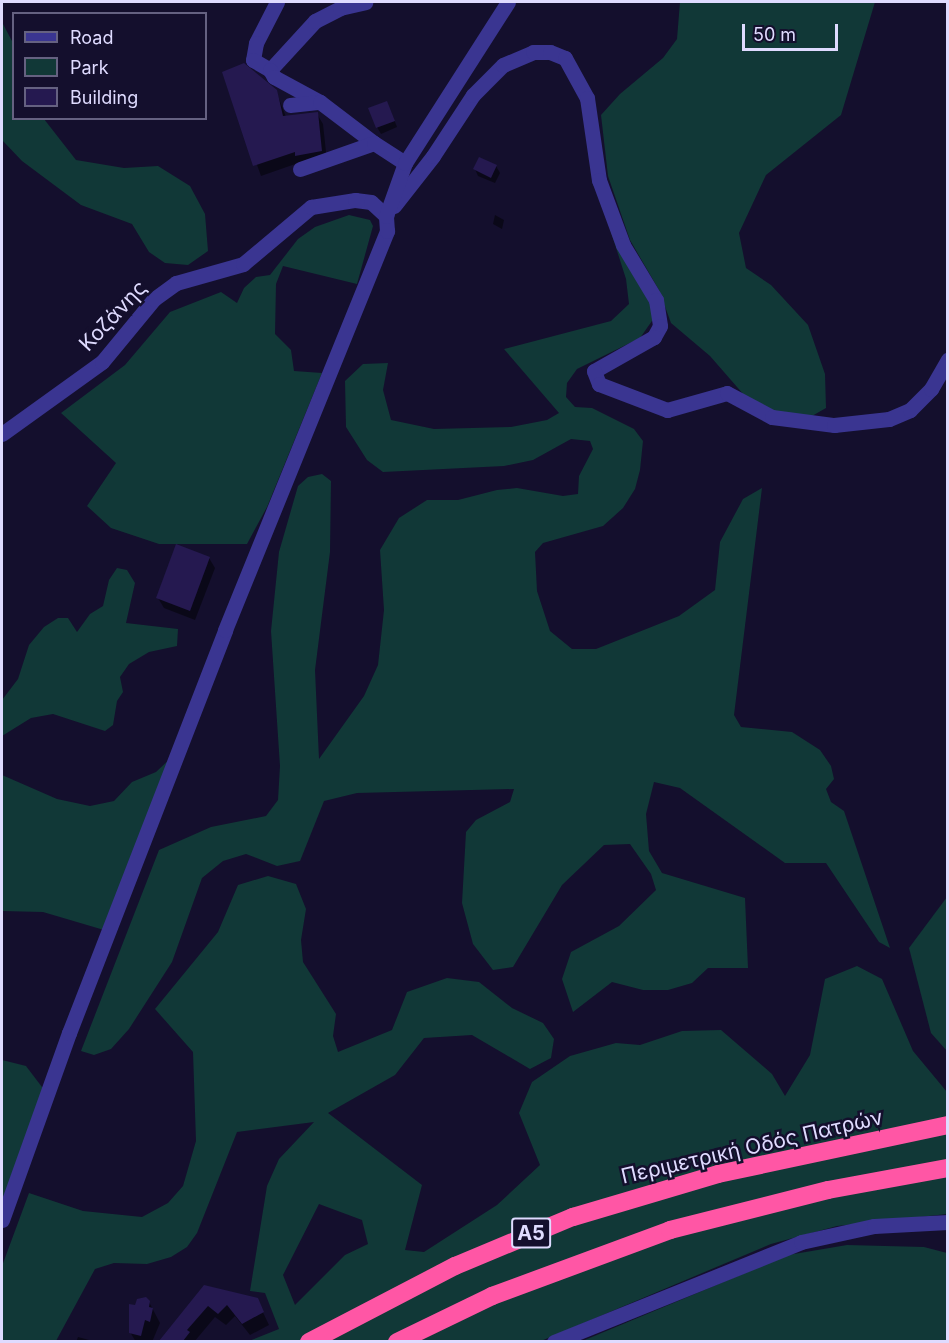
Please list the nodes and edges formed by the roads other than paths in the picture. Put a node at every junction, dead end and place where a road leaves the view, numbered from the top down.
1 (277, 2) edge
2 (365, 2) edge
3 (508, 2) edge
4 (270, 70) junction
5 (320, 102) junction
6 (290, 105) dead end
7 (374, 143) junction
8 (405, 164) junction
9 (300, 169) dead end
10 (386, 216) junction
11 (948, 359) edge
12 (2, 434) edge
13 (948, 1125) edge
14 (948, 1168) edge
15 (2, 1220) edge
16 (948, 1222) edge
17 (309, 1341) edge
18 (396, 1341) edge
19 (554, 1341) edge

1 - 4 street
2 - 4 street
3 - 8 street
4 - 5 street
5 - 6 street
5 - 7 street
7 - 8 street
7 - 9 street
8 - 10 street
10 - 11 street
10 - 12 street, Κοζάνης
10 - 15 street
13 - 17 highway, Περιμετρική Οδός Πατρών / Α5
14 - 18 highway, Α5
16 - 19 street

